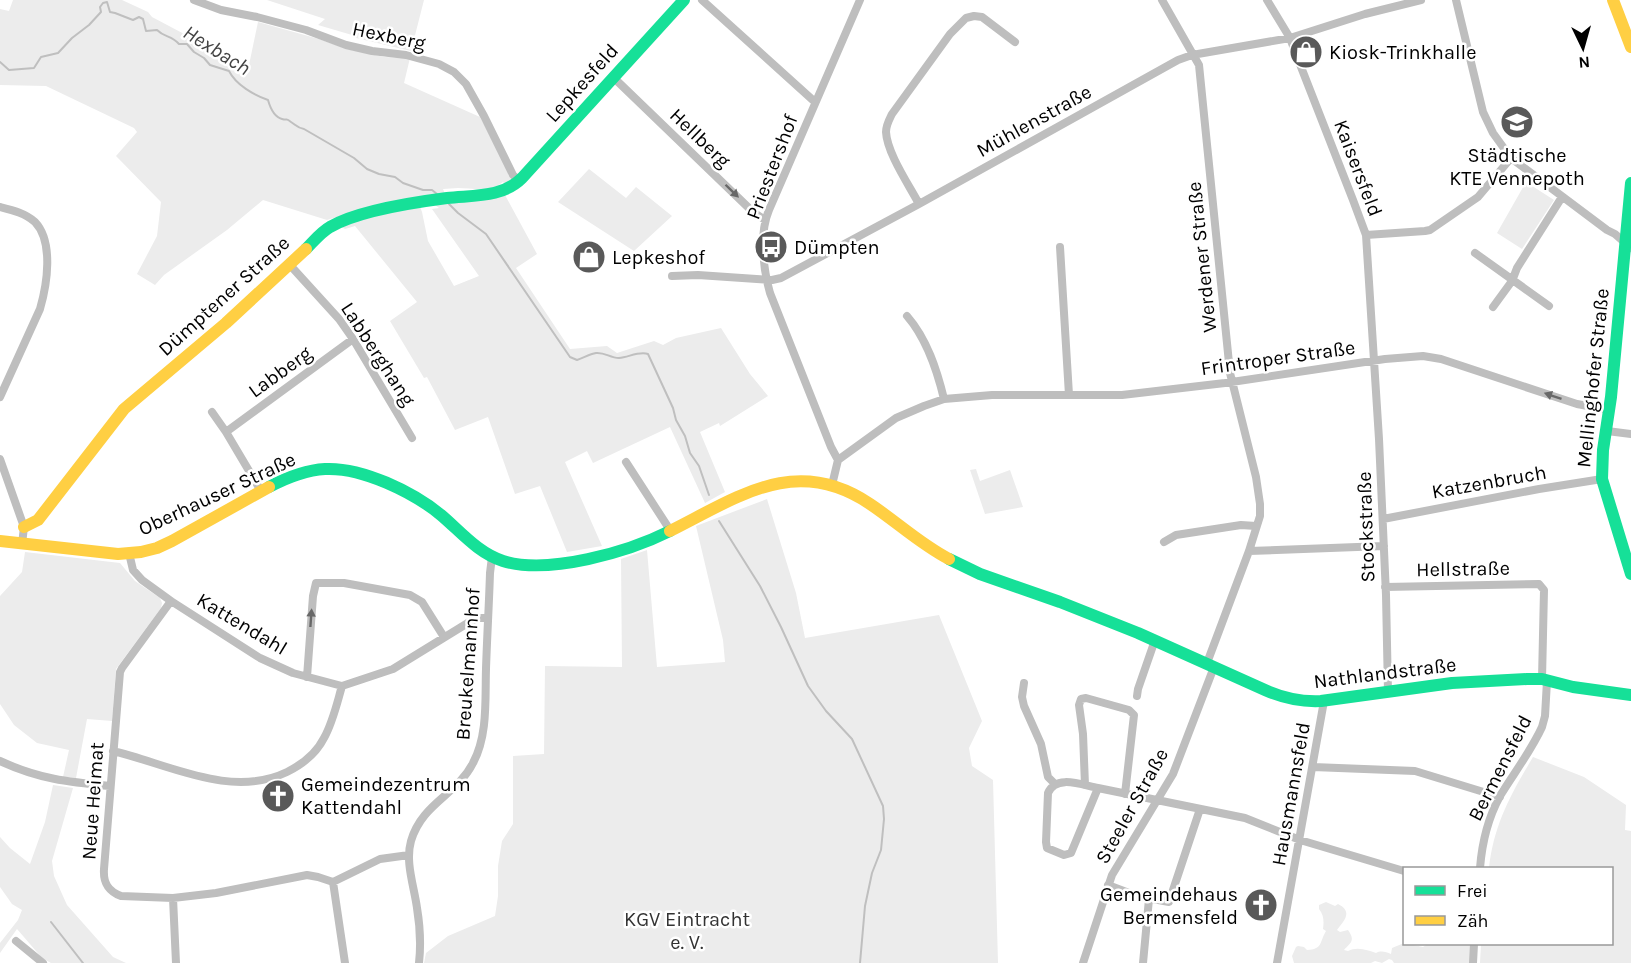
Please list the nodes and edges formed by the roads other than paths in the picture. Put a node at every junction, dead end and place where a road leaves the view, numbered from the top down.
1 (194, 0) edge
2 (684, 0) edge
3 (702, 0) edge
4 (860, 0) edge
5 (1162, 0) edge
6 (1267, 0) edge
7 (1421, 0) edge
8 (1456, 0) edge
9 (1613, 0) edge
10 (1290, 38) junction
11 (1015, 42) dead end
12 (1631, 46) edge
13 (1192, 55) junction
14 (614, 78) junction
15 (815, 102) junction
16 (1511, 158) junction
17 (519, 181) junction
18 (1631, 183) edge
19 (507, 189) joint
20 (1562, 197) junction
21 (919, 204) junction
22 (0, 207) edge
23 (765, 220) junction
24 (1366, 236) junction
25 (1628, 246) edge
26 (1059, 247) dead end
27 (1475, 253) dead end
28 (289, 264) junction
29 (672, 276) dead end
30 (766, 280) junction
31 (1512, 280) junction
32 (1549, 306) dead end
33 (1493, 307) dead end
34 (907, 316) dead end
35 (353, 339) junction
36 (1375, 361) junction
37 (1234, 381) junction
38 (1069, 395) junction
39 (0, 397) edge
40 (944, 399) junction
41 (1610, 410) junction
42 (212, 412) dead end
43 (1607, 430) junction
44 (226, 432) junction
45 (1631, 434) edge
46 (412, 438) dead end
47 (0, 459) edge
48 (838, 460) junction
49 (626, 462) dead end
50 (1602, 479) junction
51 (832, 484) junction
52 (261, 491) junction
53 (1383, 519) junction
54 (1256, 526) junction
55 (24, 527) junction
56 (670, 530) junction
57 (916, 539) joint
58 (0, 541) edge
59 (1164, 542) dead end
60 (22, 544) junction
61 (1384, 546) junction
62 (1249, 551) junction
63 (129, 553) junction
64 (492, 557) junction
65 (1631, 574) edge
66 (1541, 586) joint
67 (1385, 587) junction
68 (171, 601) junction
69 (488, 618) junction
70 (444, 637) junction
71 (1155, 640) junction
72 (1211, 665) junction
73 (307, 677) junction
74 (1544, 680) junction
75 (1024, 683) dead end
76 (342, 686) junction
77 (1388, 692) junction
78 (1631, 694) edge
79 (1137, 696) dead end
80 (1324, 701) junction
81 (113, 751) junction
82 (0, 761) edge
83 (1313, 767) junction
84 (1055, 784) junction
85 (110, 786) junction
86 (1085, 786) junction
87 (1098, 788) junction
88 (1125, 794) junction
89 (1500, 797) junction
90 (1156, 800) junction
91 (1200, 809) junction
92 (1299, 840) junction
93 (408, 855) junction
94 (1480, 867) edge
95 (1403, 871) edge
96 (333, 882) junction
97 (1108, 885) junction
98 (173, 898) junction
99 (1149, 898) junction
100 (16, 941) dead end
101 (1474, 945) edge
102 (43, 963) edge
103 (176, 963) edge
104 (345, 963) edge
105 (420, 963) edge
106 (1083, 963) edge
107 (1143, 963) edge
108 (1277, 963) edge
109 (1473, 963) edge

1 - 17 street, Hexberg
2 - 14 street, Lepkesfeld
3 - 15 street
4 - 15 street, Priestershof
5 - 13 street, Werdener Straße
6 - 10 street, Kaisersfeld
7 - 10 street, Mühlenstraße
8 - 16 street
9 - 12 street
10 - 13 street, Mühlenstraße
10 - 24 street, Kaisersfeld
11 - 21 street
13 - 21 street, Mühlenstraße
13 - 37 street, Werdener Straße
14 - 17 street, Lepkesfeld
14 -> 23 street, Hellberg
15 - 23 street, Priestershof
16 - 20 street
16 - 24 street
17 - 19 street, Lepkesfeld
18 - 25 street, Mellinghofer Straße
19 - 28 street, Dümptener Straße
20 - 25 street
20 - 31 street
21 - 30 street, Mühlenstraße
22 - 39 street
23 - 30 street, Priestershof
24 - 36 street, Kaisersfeld
25 - 41 street, Mellinghofer Straße
26 - 38 street
27 - 31 street
28 - 35 street, Labberghang
28 - 55 street, Dümptener Straße
29 - 30 street, Mühlenstraße
30 - 48 street, Priestershof
31 - 32 street
31 - 33 street
34 - 40 street
35 - 44 street, Labberg
35 - 46 street, Labberghang
36 - 37 street, Frintroper Straße
41 -> 36 street, Frintroper Straße
36 - 53 street, Stockstraße
37 - 38 street, Frintroper Straße
37 - 54 street, Werdener Straße
38 - 40 street, Frintroper Straße
40 - 48 street, Frintroper Straße
41 - 43 street, Mellinghofer Straße
42 - 44 street
43 - 45 street
43 - 50 street, Mellinghofer Straße
44 - 52 street
47 - 55 street
48 - 51 street
49 - 56 street
50 - 53 street, Katzenbruch
50 - 65 street, Mellinghofer Straße
51 - 56 street, Oberhauser Straße
51 - 57 street, Oberhauser Straße
52 - 63 street, Oberhauser Straße
52 - 64 street, Oberhauser Straße
53 - 61 street, Stockstraße
54 - 59 street
54 - 62 street, Werdener Straße
55 - 60 street
56 - 64 street, Oberhauser Straße
57 - 71 street, Nathlandstraße
58 - 60 street, Oberhauser Straße
60 - 63 street, Oberhauser Straße
61 - 62 street
61 - 67 street, Stockstraße
62 - 72 street, Werdener Straße
63 - 68 street, Kattendahl
64 - 69 street, Breukelmannhof
66 - 67 street, Hellstraße
66 - 74 street, Bermensfeld
67 - 77 street, Stockstraße
68 - 73 street, Kattendahl
68 - 81 street, Neue Heimat
69 - 70 street
69 - 93 street, Breukelmannhof
73 -> 70 street
70 - 76 street
71 - 72 street, Nathlandstraße
71 - 79 street
72 - 80 street, Nathlandstraße
72 - 90 street, Steeler Straße
73 - 76 street, Kattendahl
74 - 77 street, Nathlandstraße
74 - 78 street, Nathlandstraße
74 - 89 street, Bermensfeld
75 - 84 street
76 - 81 street
77 - 80 street, Nathlandstraße
80 - 83 street, Hausmannsfeld
81 - 85 street, Neue Heimat
82 - 85 street
83 - 89 street
83 - 92 street, Hausmannsfeld
84 - 86 street
84 - 87 street
85 - 98 street, Neue Heimat
86 - 87 street
86 - 88 street
87 - 88 street
88 - 90 street
89 - 94 street, Bermensfeld
90 - 91 street
90 - 97 street, Steeler Straße
91 - 92 street
91 - 99 street
92 - 95 street
92 - 108 street, Hausmannsfeld
93 - 96 street
93 - 105 street, Breukelmannhof
96 - 98 street, Neue Heimat
96 - 104 street
97 - 99 street
97 - 106 street, Steeler Straße
98 - 103 street
99 - 107 street
100 - 102 street
101 - 109 street

